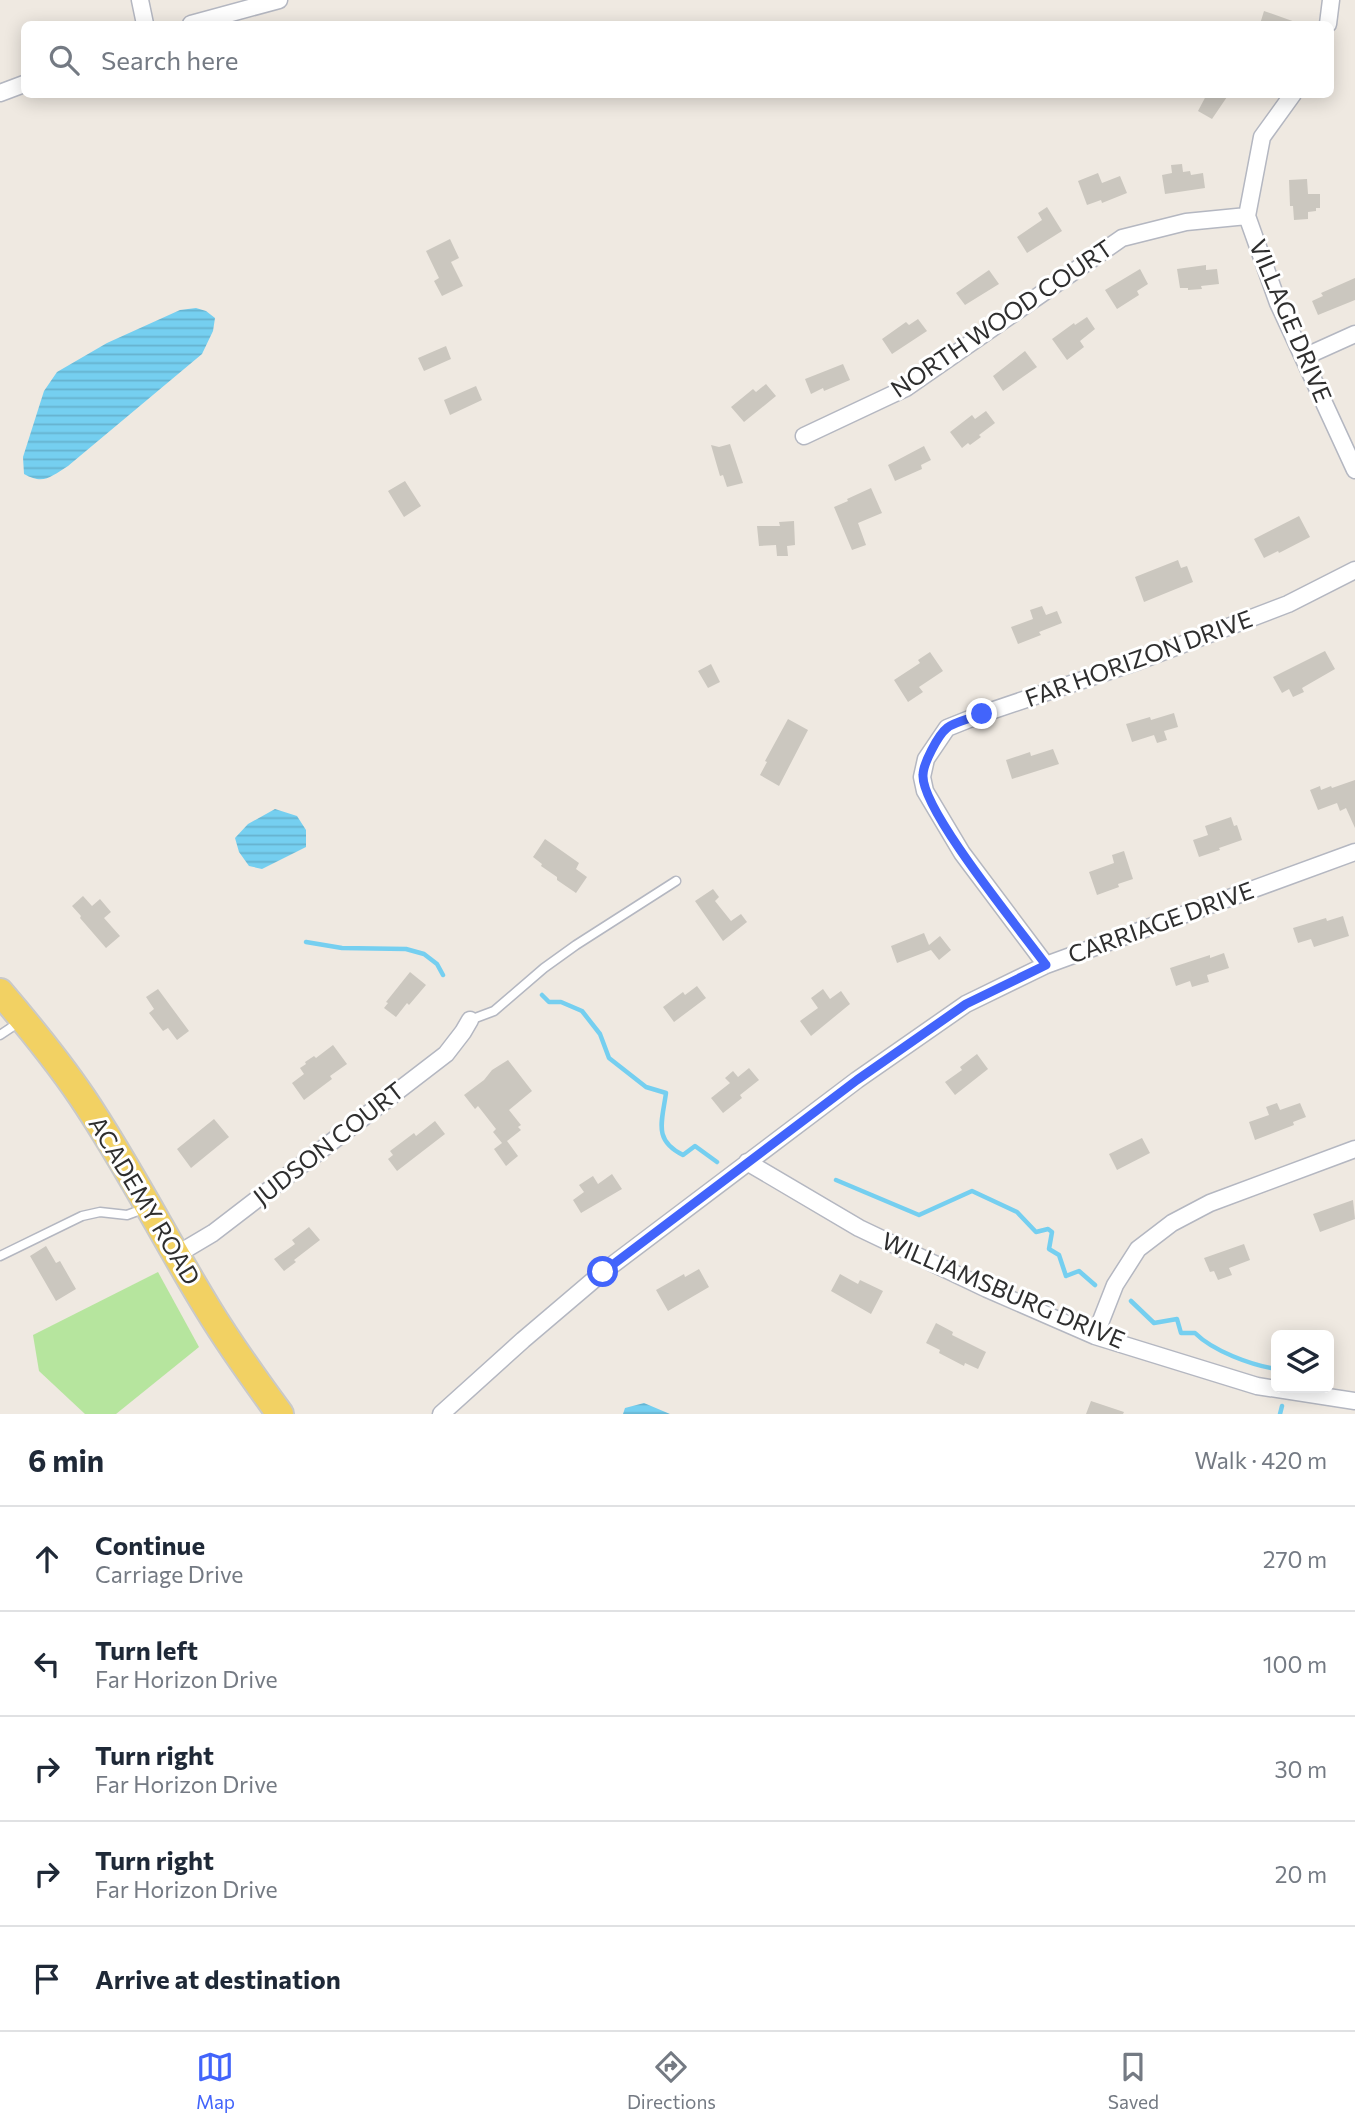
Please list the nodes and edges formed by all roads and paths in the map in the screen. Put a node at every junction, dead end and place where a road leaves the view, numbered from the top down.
1 (140, 0) edge
2 (279, 0) edge
3 (1331, 0) edge
4 (144, 21) edge
5 (202, 21) edge
6 (1328, 21) edge
7 (21, 85) edge
8 (0, 93) edge
9 (1290, 98) edge
10 (1247, 216) junction
11 (1355, 334) edge
12 (1304, 357) junction
13 (804, 436) dead end
14 (1355, 470) edge
15 (1355, 570) edge
16 (1355, 852) edge
17 (676, 881) dead end
18 (1046, 965) junction
19 (0, 992) edge
20 (23, 1019) junction
21 (470, 1020) joint
22 (0, 1035) edge
23 (1355, 1149) edge
24 (747, 1162) junction
25 (149, 1207) junction
26 (0, 1242) edge
27 (3, 1254) edge
28 (176, 1255) junction
29 (1095, 1336) junction
30 (1355, 1401) edge
31 (281, 1414) edge
32 (441, 1414) edge

1 - 4 street
2 - 5 street
3 - 6 street
7 - 8 street
9 - 10 street, VILLAGE DRIVE
10 - 12 street, VILLAGE DRIVE
10 - 13 street, NORTH WOOD COURT
11 - 12 street
12 - 14 street, VILLAGE DRIVE
15 - 18 street, FAR HORIZON DRIVE
16 - 18 street, CARRIAGE DRIVE
17 - 21 lane
18 - 24 street, CARRIAGE DRIVE
19 - 20 main road, ACADEMY ROAD
20 - 22 lane
20 - 25 main road, ACADEMY ROAD
21 - 28 street, JUDSON COURT
23 - 29 street
24 - 29 street, WILLIAMSBURG DRIVE
24 - 32 street, CARRIAGE DRIVE
25 - 27 lane
25 - 28 main road, ACADEMY ROAD
26 - 27 lane
28 - 31 main road, ACADEMY ROAD
29 - 30 street, WILLIAMSBURG DRIVE

